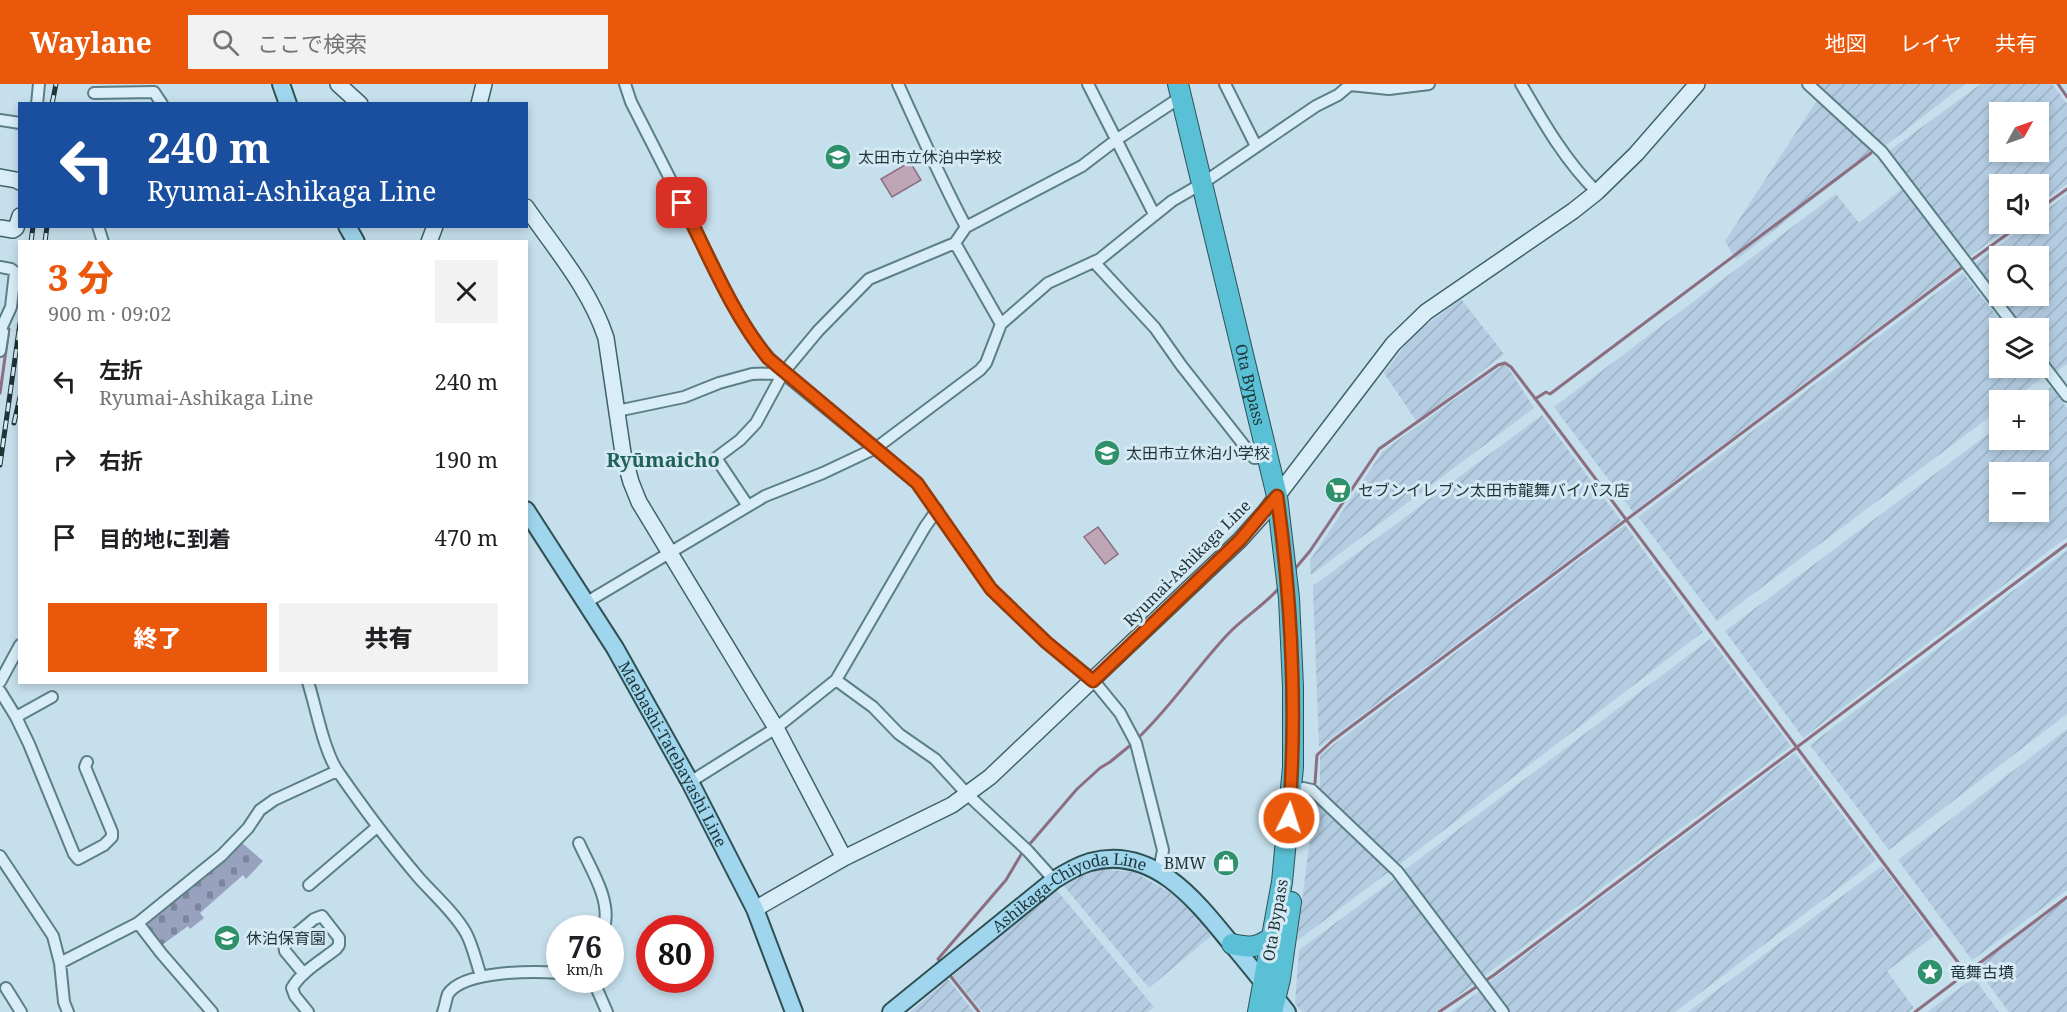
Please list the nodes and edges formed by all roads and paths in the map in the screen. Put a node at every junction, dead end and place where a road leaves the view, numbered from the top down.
1 (39, 84) edge
2 (282, 84) edge
3 (338, 84) edge
4 (484, 84) edge
5 (625, 84) edge
6 (898, 84) edge
7 (1088, 84) edge
8 (1225, 84) edge
9 (1429, 84) edge
10 (1521, 84) edge
11 (1698, 84) edge
12 (1808, 84) edge
13 (1351, 85) edge
14 (1183, 88) edge
15 (94, 93) dead end
16 (37, 102) edge
17 (160, 102) edge
18 (287, 102) edge
19 (358, 102) edge
20 (479, 102) edge
21 (0, 120) edge
22 (18, 123) edge
23 (1116, 140) junction
24 (1256, 146) junction
25 (0, 177) edge
26 (1208, 179) junction
27 (18, 181) edge
28 (1597, 192) junction
29 (528, 210) edge
30 (1154, 214) junction
31 (18, 224) edge
32 (966, 227) junction
33 (0, 228) edge
34 (955, 243) junction
35 (1094, 262) junction
36 (0, 267) edge
37 (2008, 318) edge
38 (1001, 324) junction
39 (1, 328) edge
40 (0, 351) edge
41 (2049, 372) edge
42 (783, 373) junction
43 (2067, 396) edge
44 (617, 411) junction
45 (876, 448) junction
46 (1267, 458) junction
47 (1281, 490) junction
48 (748, 506) junction
49 (938, 510) junction
50 (528, 513) edge
51 (670, 553) junction
52 (587, 602) junction
53 (18, 649) edge
54 (836, 680) junction
55 (1093, 681) junction
56 (0, 682) edge
57 (309, 684) edge
58 (0, 691) edge
59 (52, 697) dead end
60 (16, 717) junction
61 (776, 728) junction
62 (87, 762) dead end
63 (337, 771) junction
64 (690, 782) junction
65 (1303, 788) junction
66 (968, 795) junction
67 (377, 827) junction
68 (579, 843) dead end
69 (0, 855) edge
70 (844, 858) junction
71 (1158, 871) junction
72 (1054, 880) junction
73 (309, 885) dead end
74 (755, 909) junction
75 (606, 915) edge
76 (138, 923) junction
77 (1272, 937) junction
78 (1232, 944) junction
79 (60, 963) junction
80 (546, 973) edge
81 (304, 974) junction
82 (481, 976) junction
83 (6, 988) dead end
84 (599, 993) edge
85 (1271, 997) edge
86 (63, 1010) edge
87 (21, 1012) edge
88 (212, 1012) edge
89 (308, 1012) edge
90 (443, 1012) edge
91 (607, 1012) edge
92 (794, 1012) edge
93 (891, 1012) edge
94 (1258, 1012) edge
95 (1287, 1012) edge
96 (1503, 1012) edge

1 - 16 street
2 - 18 main road
3 - 19 main road
4 - 20 main road
5 - 42 street
6 - 32 street
7 - 23 street
8 - 24 street
9 - 13 street
10 - 28 street
11 - 28 main road, Ryumai-Ashikaga Line
12 - 37 street
13 - 24 street
14 - 23 street
14 - 26 highway, Ota Bypass
15 - 17 street
21 - 22 street
23 - 30 street
23 - 32 street
24 - 26 street
25 - 27 main road
26 - 30 street
26 - 46 highway, Ota Bypass
26 - 47 highway, Ota Bypass
28 - 47 main road, Ryumai-Ashikaga Line
29 - 44 main road
30 - 35 street
31 - 33 main road
32 - 34 street
34 - 38 street
34 - 42 street
35 - 38 street
35 - 46 street
36 - 39 street
38 - 45 street
39 - 40 street
41 - 43 street
42 - 44 street
42 - 45 street
42 - 48 street
44 - 51 main road
45 - 48 street
45 - 49 street
46 - 47 highway, Ota Bypass
47 - 55 main road, Ryumai-Ashikaga Line
47 - 65 highway, Ota Bypass
47 - 77 highway, Ota Bypass
48 - 51 street
49 - 54 street
49 - 55 street
50 - 52 main road, Maebashi-Tatebayashi Line
51 - 52 street
51 - 61 main road
52 - 64 main road, Maebashi-Tatebayashi Line
53 - 56 street
54 - 61 street
54 - 66 street
55 - 66 main road, Ryumai-Ashikaga Line
55 - 71 street
57 - 63 street
58 - 60 street
59 - 60 street
60 - 62 street
61 - 64 street
61 - 70 main road
63 - 67 street
63 - 76 street
64 - 74 main road, Maebashi-Tatebayashi Line
65 - 85 highway, Ota Bypass
65 - 96 street
66 - 70 main road, Ryumai-Ashikaga Line
66 - 72 street
67 - 73 street
67 - 82 street
68 - 75 street
69 - 79 street
70 - 74 main road, Ryumai-Ashikaga Line
71 - 72 main road, Ashikaga-Chiyoda Line
71 - 78 main road, Ashikaga-Chiyoda Line
72 - 93 main road, Ashikaga-Chiyoda Line
74 - 92 main road, Maebashi-Tatebayashi Line
76 - 79 street
76 - 88 street
77 - 78 highway
77 - 85 highway, Ota Bypass
78 - 85 main road, Ashikaga-Chiyoda Line
79 - 86 street
80 - 82 street
81 - 81 street
81 - 89 street
82 - 90 street
83 - 87 street
84 - 91 street
85 - 94 highway, Ota Bypass
85 - 95 main road, Ashikaga-Chiyoda Line

